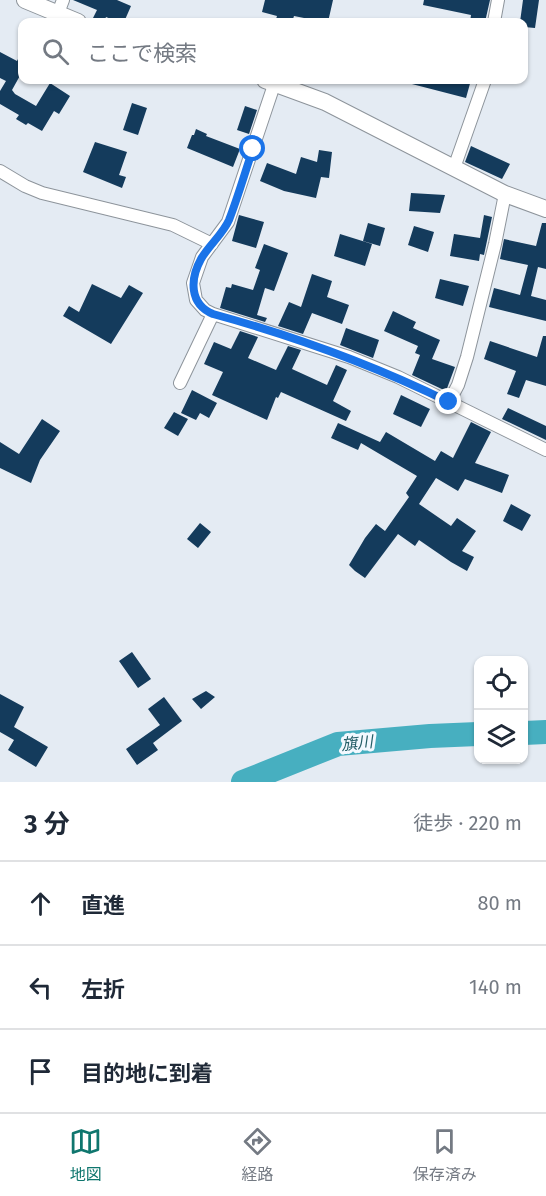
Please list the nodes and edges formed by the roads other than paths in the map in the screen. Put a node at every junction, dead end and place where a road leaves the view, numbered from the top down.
1 (25, 0) edge
2 (498, 0) edge
3 (60, 7) edge
4 (73, 18) edge
5 (495, 18) edge
6 (269, 84) edge
7 (278, 84) edge
8 (484, 84) edge
9 (454, 168) junction
10 (0, 171) edge
11 (505, 194) junction
12 (546, 209) edge
13 (212, 244) junction
14 (213, 314) junction
15 (180, 383) dead end
16 (449, 402) junction
17 (546, 450) edge

1 - 3 street
2 - 5 street
3 - 4 street
6 - 13 street
7 - 9 street
8 - 9 street
9 - 11 street
10 - 13 street
11 - 12 street
11 - 16 street
13 - 14 street
14 - 15 street
14 - 16 street
16 - 17 street

